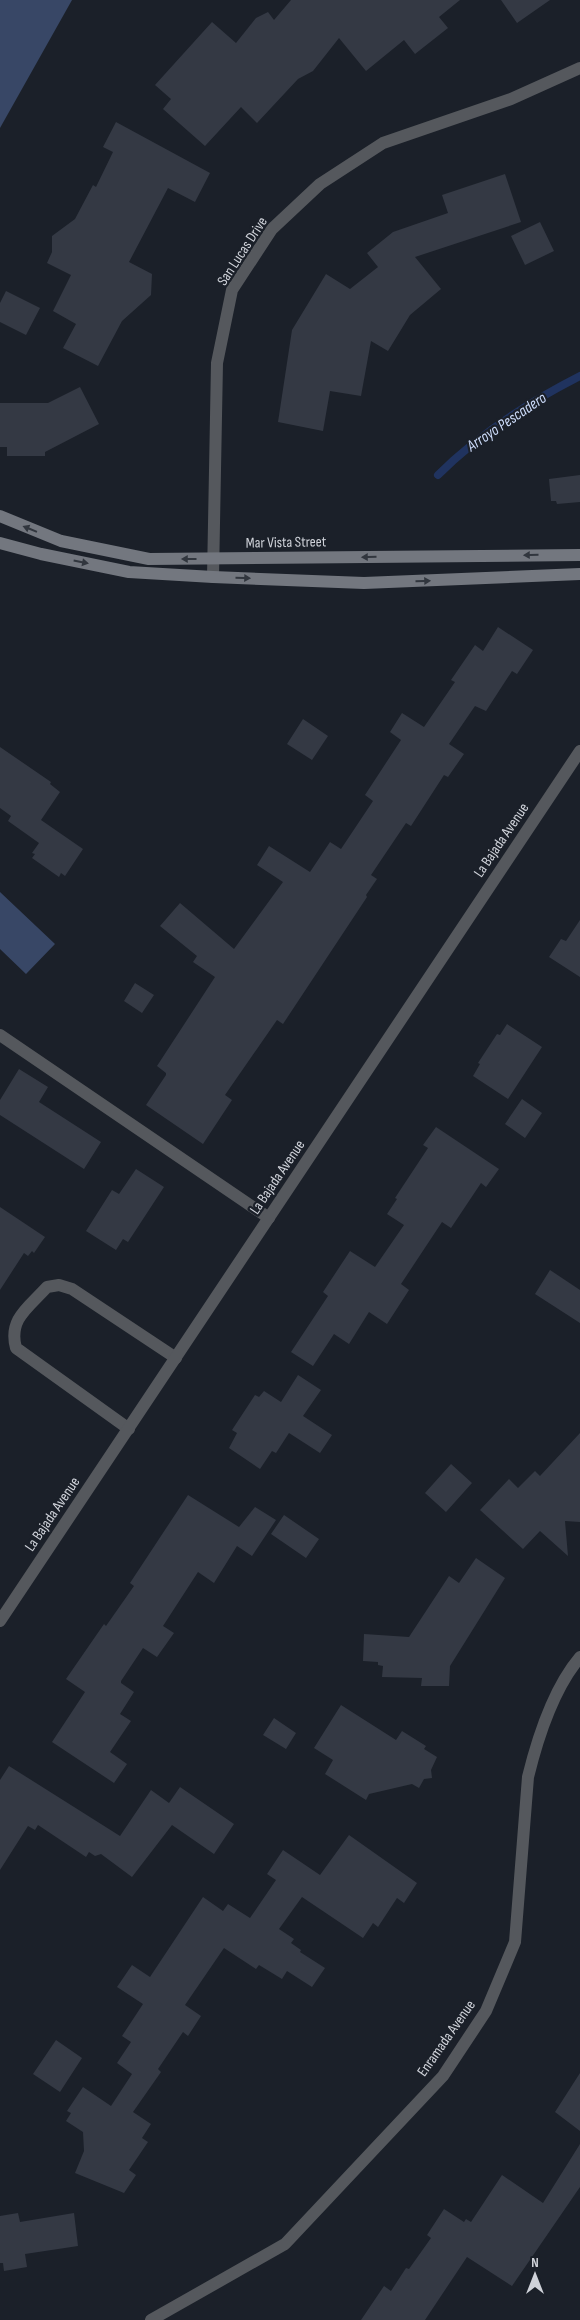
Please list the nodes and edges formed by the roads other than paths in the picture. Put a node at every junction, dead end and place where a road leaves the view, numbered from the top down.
1 (580, 68) edge
2 (0, 516) edge
3 (0, 542) edge
4 (580, 556) edge
5 (213, 560) junction
6 (580, 574) edge
7 (213, 577) junction
8 (580, 751) edge
9 (0, 1035) edge
10 (269, 1218) junction
11 (176, 1358) junction
12 (129, 1428) junction
13 (0, 1621) edge
14 (580, 1657) edge
15 (151, 2320) edge

1 - 5 street, San Lucas Drive
5 -> 2 street, Mar Vista Street
3 -> 7 street
4 -> 5 street, Mar Vista Street
5 - 7 street, San Lucas Drive
7 -> 6 street
8 - 10 street, La Bajada Avenue
9 - 10 street
10 - 11 street, La Bajada Avenue
11 - 12 street, La Bajada Avenue
11 - 12 street
12 - 13 street, La Bajada Avenue
14 - 15 street, Enramada Avenue

